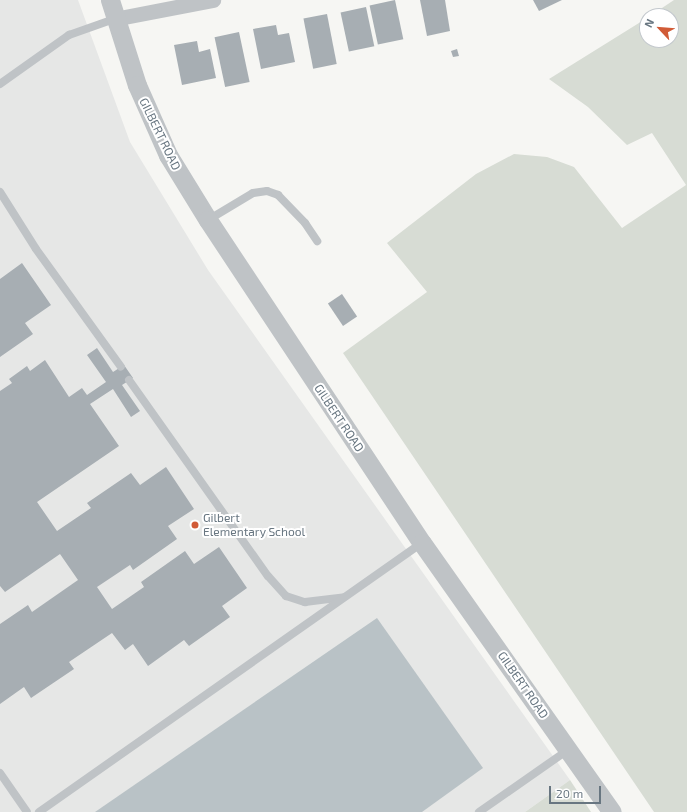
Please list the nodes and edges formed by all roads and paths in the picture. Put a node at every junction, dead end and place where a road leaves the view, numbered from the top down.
1 (110, 0) edge
2 (213, 0) edge
3 (114, 19) junction
4 (0, 84) edge
5 (0, 192) edge
6 (208, 220) junction
7 (317, 241) dead end
8 (121, 367) dead end
9 (130, 380) dead end
10 (422, 543) junction
11 (344, 597) junction
12 (568, 750) junction
13 (0, 773) edge
14 (27, 812) edge
15 (39, 812) edge
16 (478, 812) edge
17 (612, 812) edge

1 - 3 street, GILBERT ROAD
2 - 3 street
3 - 4 lane
3 - 6 street, GILBERT ROAD
5 - 8 lane
6 - 7 lane
6 - 10 street, GILBERT ROAD
9 - 11 lane
10 - 11 lane
10 - 12 street, GILBERT ROAD
11 - 15 lane
12 - 16 lane
12 - 17 street, GILBERT ROAD
13 - 14 lane

